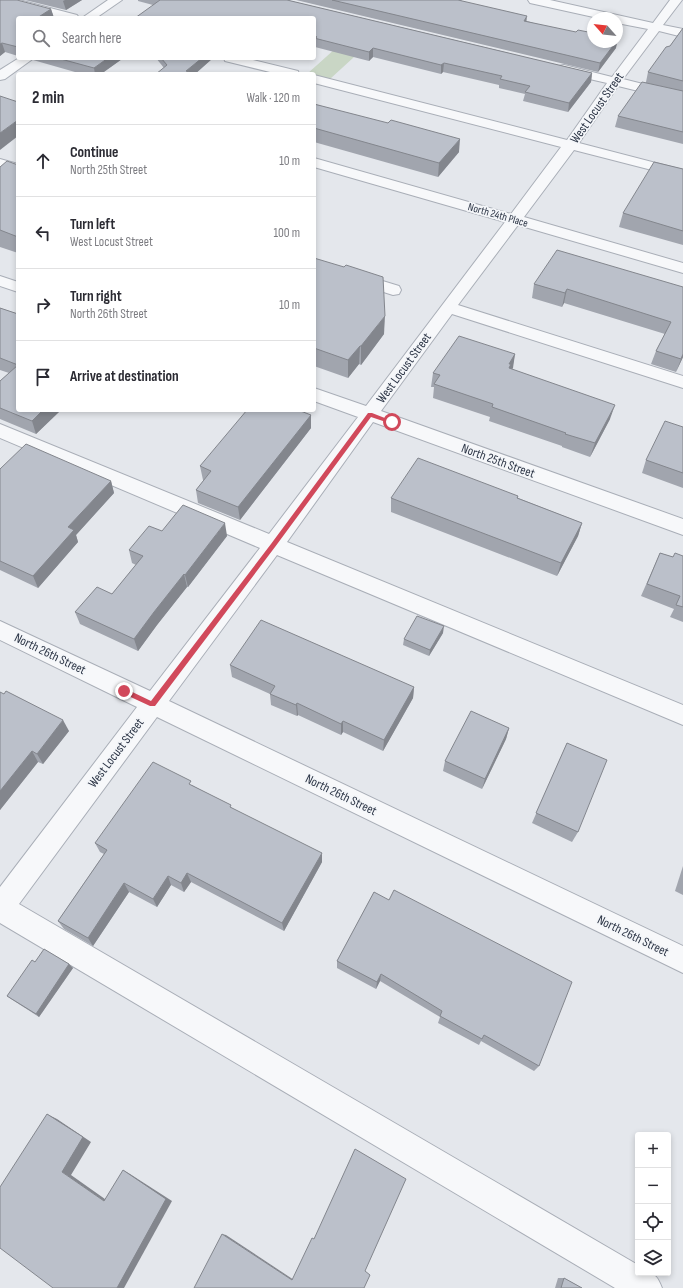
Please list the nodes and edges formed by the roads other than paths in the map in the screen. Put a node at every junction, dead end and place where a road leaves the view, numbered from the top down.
1 (5, 0) edge
2 (116, 0) edge
3 (534, 0) edge
4 (676, 0) edge
5 (589, 12) edge
6 (65, 16) edge
7 (91, 16) edge
8 (623, 20) edge
9 (656, 27) junction
10 (683, 33) edge
11 (25, 60) edge
12 (238, 60) edge
13 (551, 66) edge
14 (285, 72) edge
15 (2, 74) edge
16 (16, 77) edge
17 (316, 80) edge
18 (615, 81) junction
19 (683, 98) edge
20 (571, 144) junction
21 (0, 163) edge
22 (316, 163) edge
23 (16, 168) edge
24 (683, 174) edge
25 (513, 219) junction
26 (316, 266) edge
27 (683, 268) edge
28 (0, 281) edge
29 (16, 286) edge
30 (393, 290) dead end
31 (448, 308) junction
32 (683, 382) edge
33 (316, 395) edge
34 (370, 415) junction
35 (0, 431) edge
36 (683, 527) edge
37 (273, 546) junction
38 (0, 630) edge
39 (152, 704) junction
40 (683, 715) edge
41 (0, 908) edge
42 (683, 960) edge
43 (646, 1288) edge

1 - 6 street
2 - 7 street
3 - 5 street
4 - 9 street, West Locust Street
8 - 9 street
9 - 10 street
9 - 18 street, West Locust Street
11 - 15 street
12 - 14 street
13 - 18 street
15 - 16 street
17 - 20 street
18 - 19 street
18 - 20 street, West Locust Street
20 - 24 street
20 - 25 street, West Locust Street
21 - 23 street
22 - 25 street, North 24th Place
25 - 27 street, North 24th Place
25 - 31 street, West Locust Street
26 - 30 street
28 - 29 street
31 - 32 street
31 - 34 street, West Locust Street
33 - 34 street, North 25th Street
34 - 36 street, North 25th Street
34 - 37 street, West Locust Street
35 - 37 street
37 - 39 street, West Locust Street
37 - 40 street
38 - 39 street, North 26th Street
39 - 41 street, West Locust Street
39 - 42 street, North 26th Street
41 - 43 street

